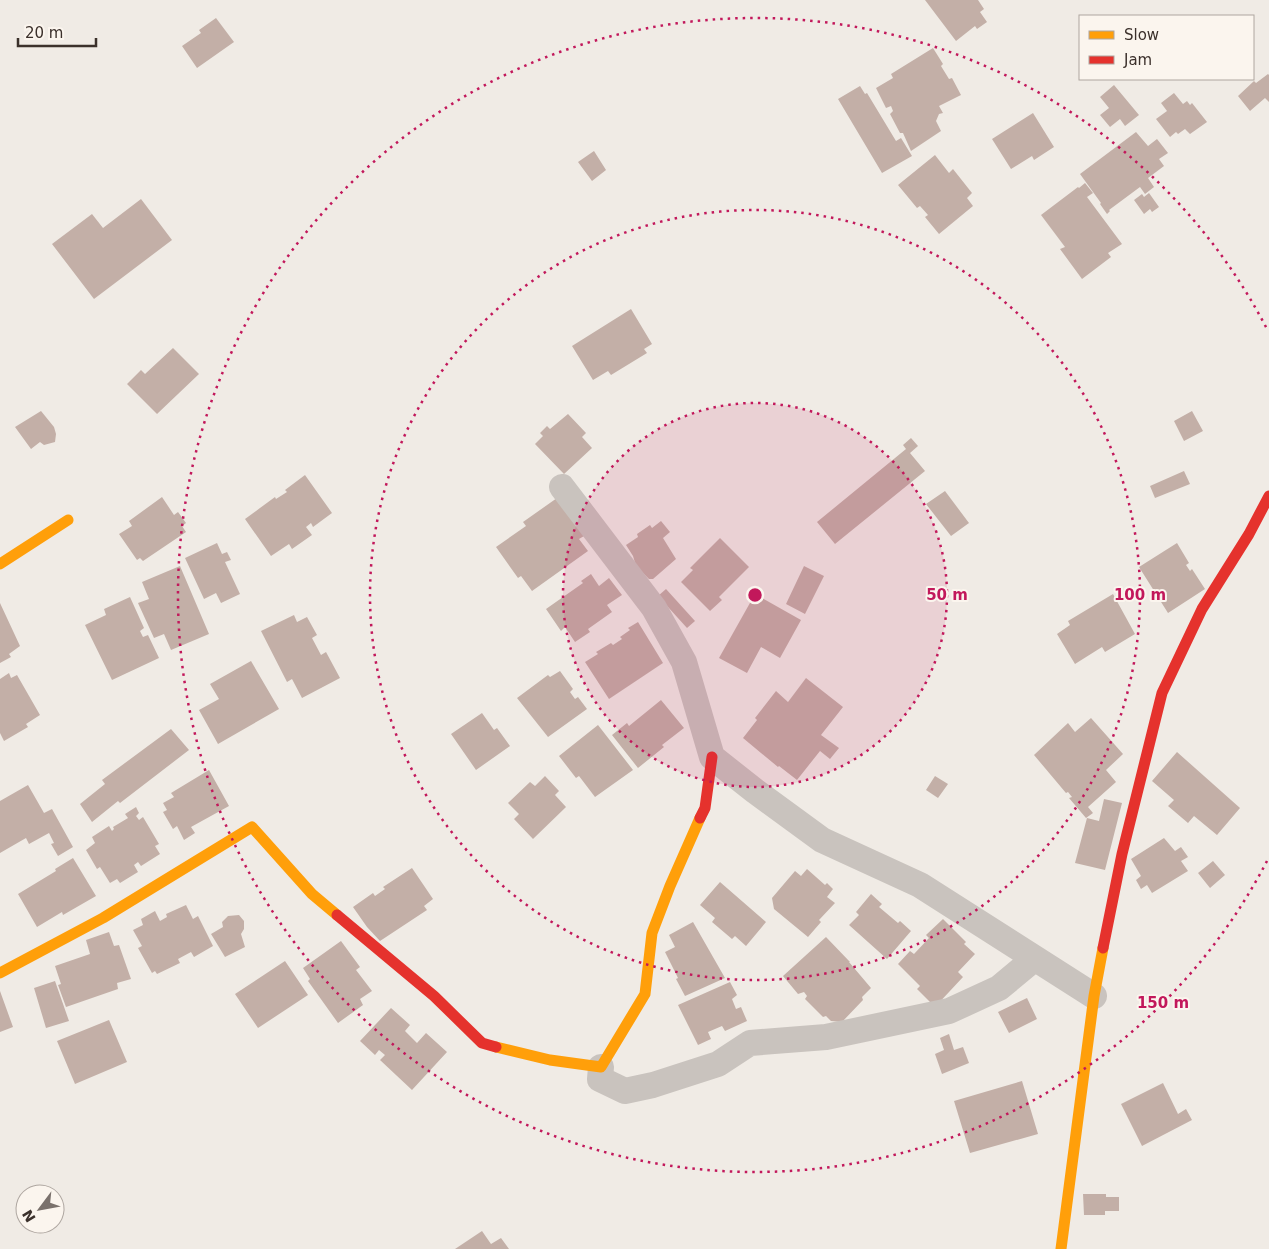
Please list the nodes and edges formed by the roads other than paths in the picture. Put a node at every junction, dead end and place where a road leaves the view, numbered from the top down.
1 (562, 487) dead end
2 (1269, 496) edge
3 (68, 520) dead end
4 (0, 564) edge
5 (712, 757) junction
6 (1034, 959) junction
7 (0, 973) edge
8 (1094, 996) junction
9 (601, 1067) junction
10 (1061, 1249) edge

1 - 5 street
2 - 8 street
3 - 4 street
5 - 6 street
5 - 9 street
6 - 8 street
6 - 9 street
7 - 9 street
8 - 10 street

